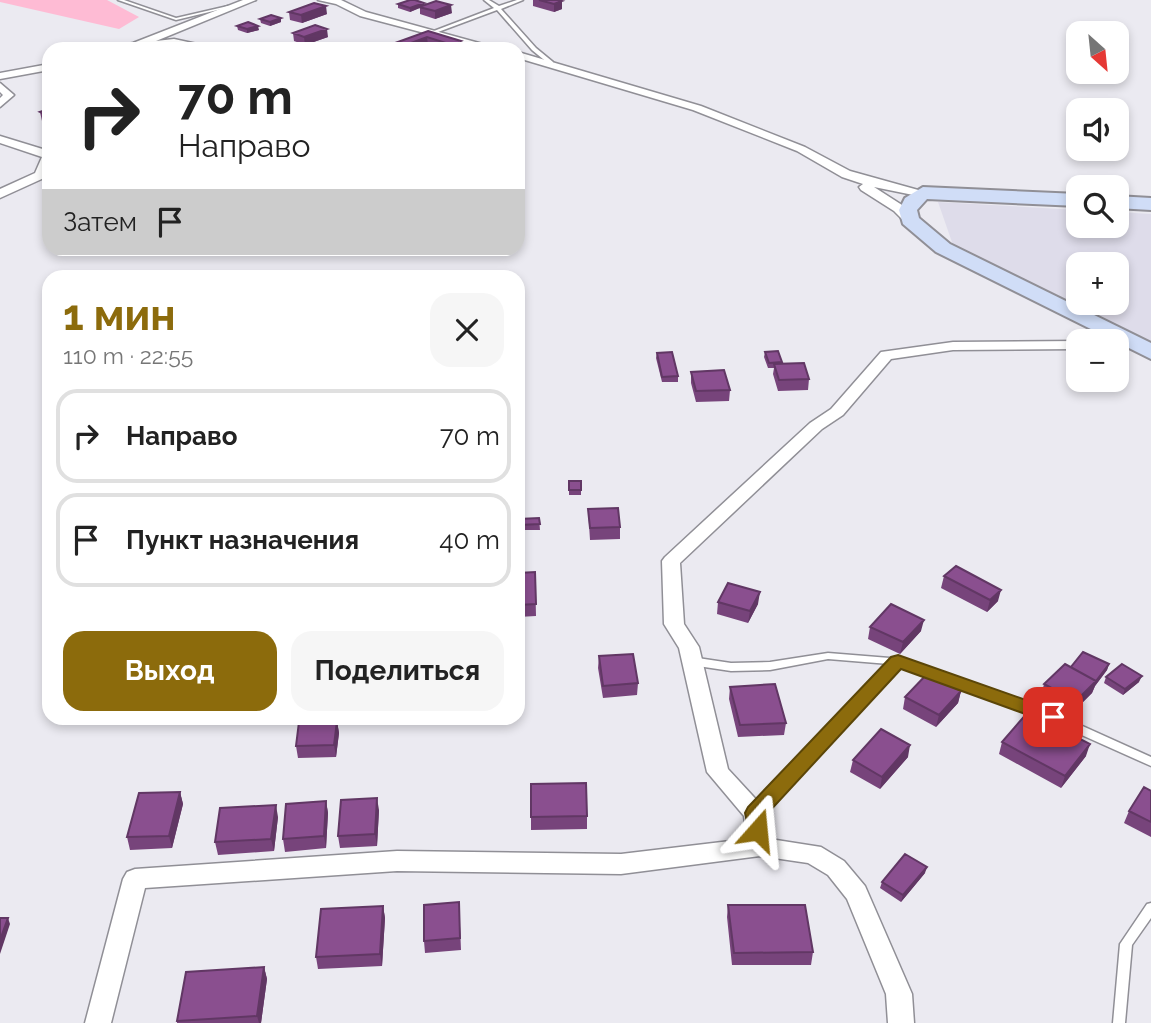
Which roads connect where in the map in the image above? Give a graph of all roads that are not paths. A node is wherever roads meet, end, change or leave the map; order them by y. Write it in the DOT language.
graph roads {
  1 [pos="120,0"];
  2 [pos="251,0"];
  3 [pos="323,0"];
  4 [pos="486,0"];
  5 [pos="521,0"];
  6 [pos="339,1"];
  7 [pos="228,7"];
  8 [pos="498,8"];
  9 [pos="433,33"];
  10 [pos="419,37"];
  11 [pos="145,42"];
  12 [pos="468,42"];
  13 [pos="525,57"];
  14 [pos="551,63"];
  15 [pos="525,65"];
  16 [pos="42,68"];
  17 [pos="0,76"];
  18 [pos="0,86"];
  19 [pos="0,104"];
  20 [pos="0,139"];
  21 [pos="42,153"];
  22 [pos="42,171"];
  23 [pos="846,174"];
  24 [pos="0,194"];
  25 [pos="923,194"];
  26 [pos="1066,200"];
  27 [pos="1129,203"];
  28 [pos="1151,204"];
  29 [pos="910,220"];
  30 [pos="1066,345"];
  31 [pos="1134,347"];
  32 [pos="690,660"];
  33 [pos="898,661"];
  34 [pos="1151,762"];
  35 [pos="755,813"];
  36 [pos="760,847"];
  37 [pos="1151,908"];
  38 [pos="98,1023"];
  39 [pos="901,1023"];
  40 [pos="1119,1023"];
  1 -- 7 [label="lane"];
  2 -- 7 [label="street"];
  3 -- 6 [label="street"];
  4 -- 8 [label="lane"];
  5 -- 8 [label="lane"];
  6 -- 9 [label="street"];
  7 -- 11 [label="street"];
  8 -- 9 [label="lane"];
  8 -- 14 [label="lane"];
  9 -- 10 [label="lane"];
  9 -- 12 [label="street"];
  13 -- 14 [label="street"];
  14 -- 15 [label="street"];
  14 -- 23 [label="street"];
  16 -- 17 [label="street"];
  18 -- 19 [label="street"];
  20 -- 21 [label="street"];
  22 -- 24 [label="street"];
  23 -- 25 [label="street"];
  23 -- 29 [label="street"];
  25 -- 26 [label="street"];
  25 -- 29 [label="street"];
  27 -- 28 [label="street"];
  29 -- 31 [label="street"];
  30 -- 32 [label="street"];
  32 -- 33 [label="lane"];
  32 -- 35 [label="street"];
  33 -- 34 [label="lane"];
  33 -- 35 [label="lane"];
  35 -- 36 [label="street"];
  36 -- 38 [label="street"];
  36 -- 39 [label="street"];
  37 -- 40 [label="lane"];
}
